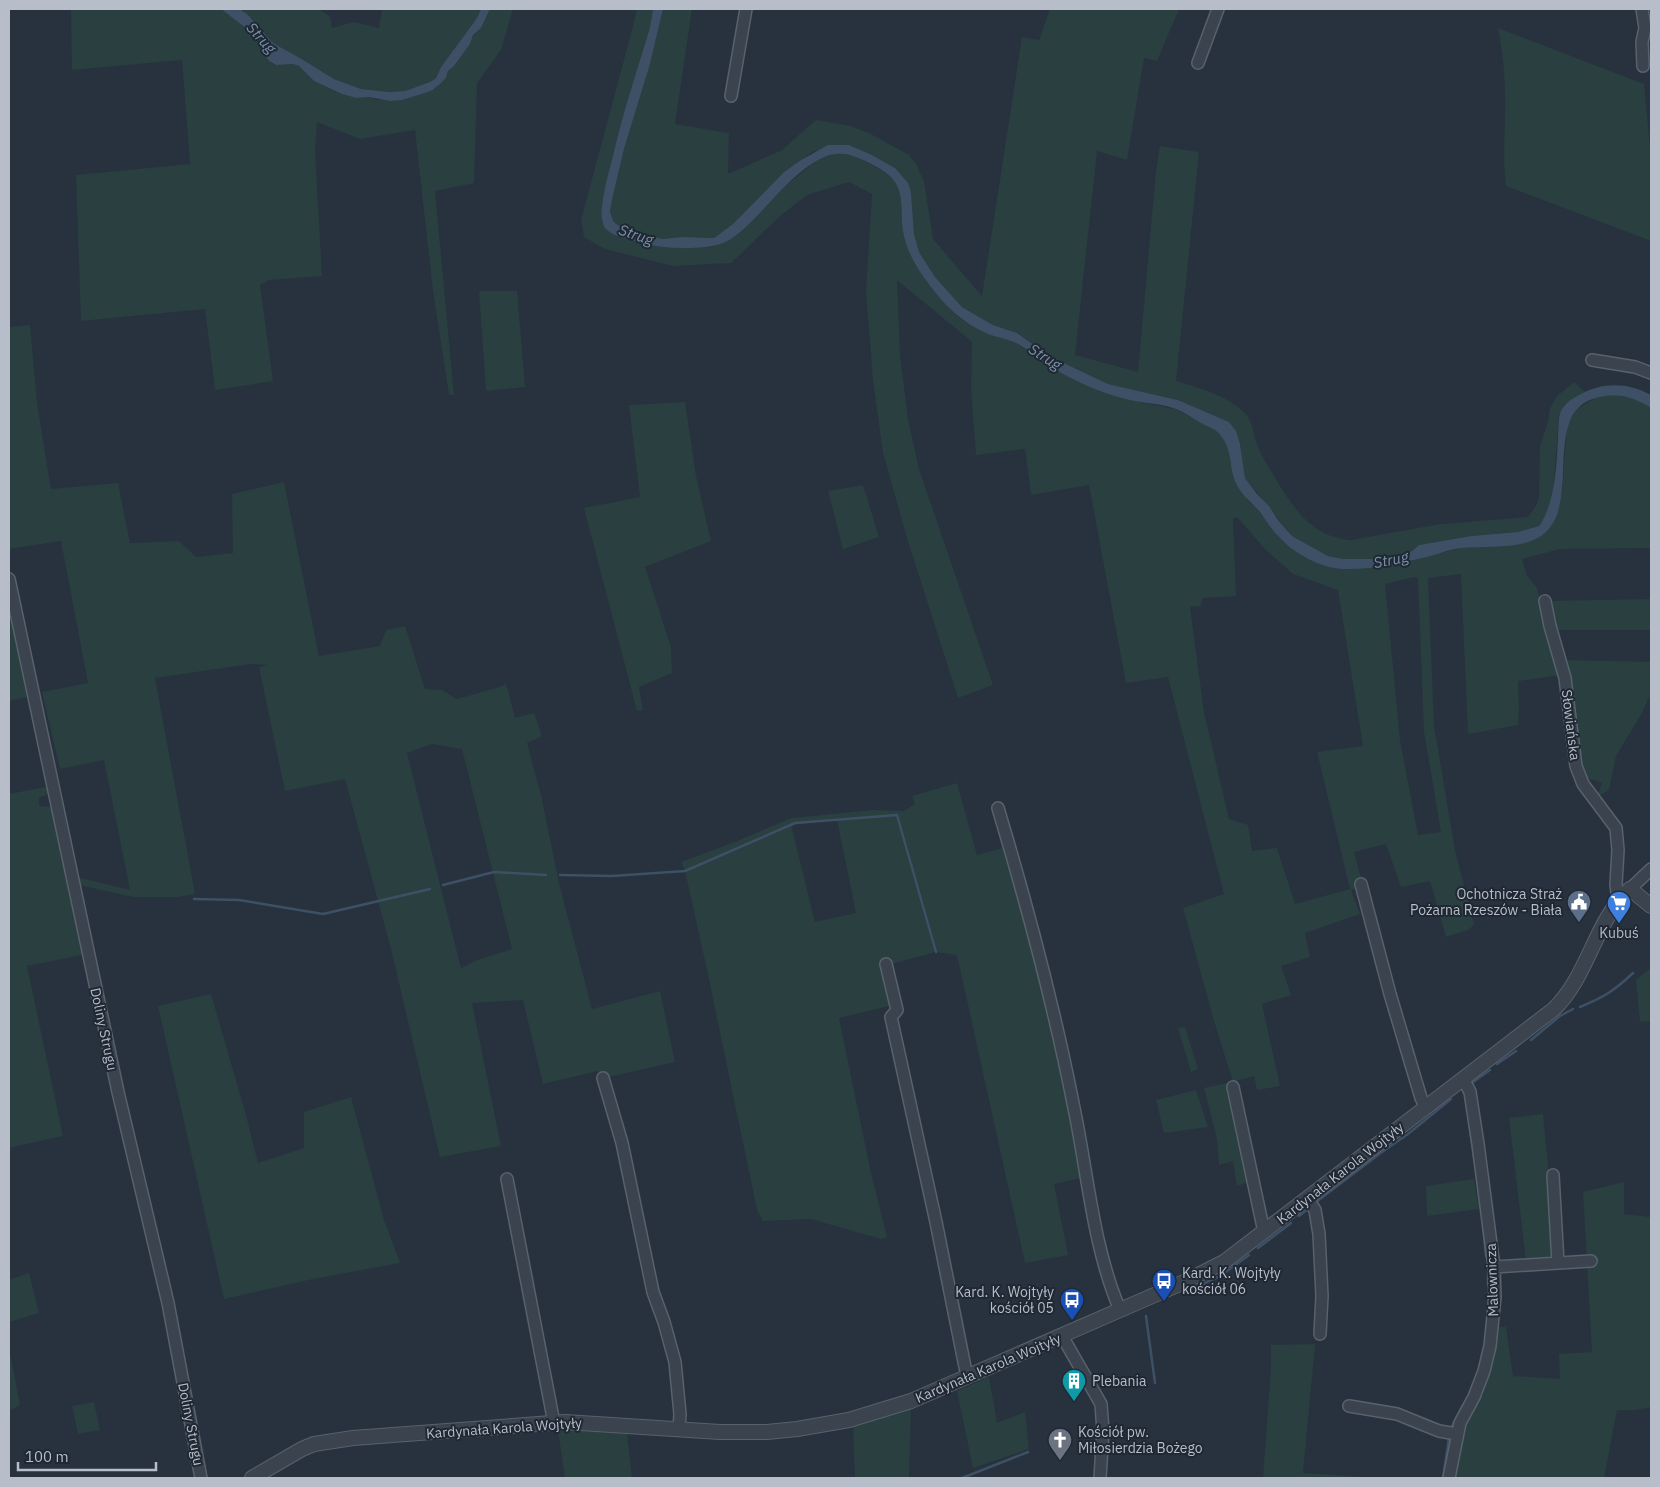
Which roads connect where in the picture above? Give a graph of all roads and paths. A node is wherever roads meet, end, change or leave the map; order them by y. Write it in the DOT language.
graph roads {
  1 [pos="746,9"];
  2 [pos="1218,9"];
  3 [pos="1642,9"];
  4 [pos="1198,63"];
  5 [pos="1643,66"];
  6 [pos="731,96"];
  7 [pos="1592,360"];
  8 [pos="1651,373"];
  9 [pos="9,579"];
  10 [pos="1545,601"];
  11 [pos="998,808"];
  12 [pos="1651,869"];
  13 [pos="1360,884"];
  14 [pos="1626,893"];
  15 [pos="1651,906"];
  16 [pos="886,964"];
  17 [pos="603,1078"];
  18 [pos="1463,1078"];
  19 [pos="1233,1087"];
  20 [pos="1426,1107"];
  21 [pos="1553,1175"];
  22 [pos="507,1179"];
  23 [pos="1307,1198"];
  24 [pos="1264,1232"];
  25 [pos="1591,1262"];
  26 [pos="1558,1264"];
  27 [pos="1494,1267"];
  28 [pos="1120,1310"];
  29 [pos="1320,1334"];
  30 [pos="1062,1336"];
  31 [pos="968,1377"];
  32 [pos="1349,1406"];
  33 [pos="554,1423"];
  34 [pos="678,1430"];
  35 [pos="1457,1434"];
  36 [pos="201,1478"];
  37 [pos="252,1478"];
  38 [pos="1100,1478"];
  39 [pos="1449,1478"];
  1 -- 6 [label="street"];
  2 -- 4 [label="street"];
  3 -- 5 [label="street"];
  7 -- 8 [label="street"];
  9 -- 36 [label="street, Doliny Strugu"];
  10 -- 14 [label="street, Słowiańska"];
  11 -- 28 [label="street"];
  12 -- 14 [label="street, Kardynała Karola Wojtyły"];
  13 -- 20 [label="street"];
  14 -- 15 [label="street"];
  14 -- 18 [label="street, Kardynała Karola Wojtyły"];
  16 -- 31 [label="street"];
  17 -- 34 [label="street"];
  18 -- 20 [label="street, Kardynała Karola Wojtyły"];
  18 -- 27 [label="street, Malownicza"];
  19 -- 24 [label="street"];
  20 -- 23 [label="street, Kardynała Karola Wojtyły"];
  21 -- 26 [label="street"];
  22 -- 33 [label="street"];
  23 -- 24 [label="street, Kardynała Karola Wojtyły"];
  23 -- 29 [label="street"];
  24 -- 28 [label="street, Kardynała Karola Wojtyły"];
  25 -- 26 [label="street"];
  26 -- 27 [label="street"];
  27 -- 35 [label="street, Malownicza"];
  28 -- 30 [label="street, Kardynała Karola Wojtyły"];
  30 -- 31 [label="street, Kardynała Karola Wojtyły"];
  30 -- 38 [label="street"];
  31 -- 34 [label="street, Kardynała Karola Wojtyły"];
  32 -- 35 [label="street"];
  33 -- 34 [label="street, Kardynała Karola Wojtyły"];
  33 -- 37 [label="street, Kardynała Karola Wojtyły"];
  35 -- 39 [label="street, Malownicza"];
}
